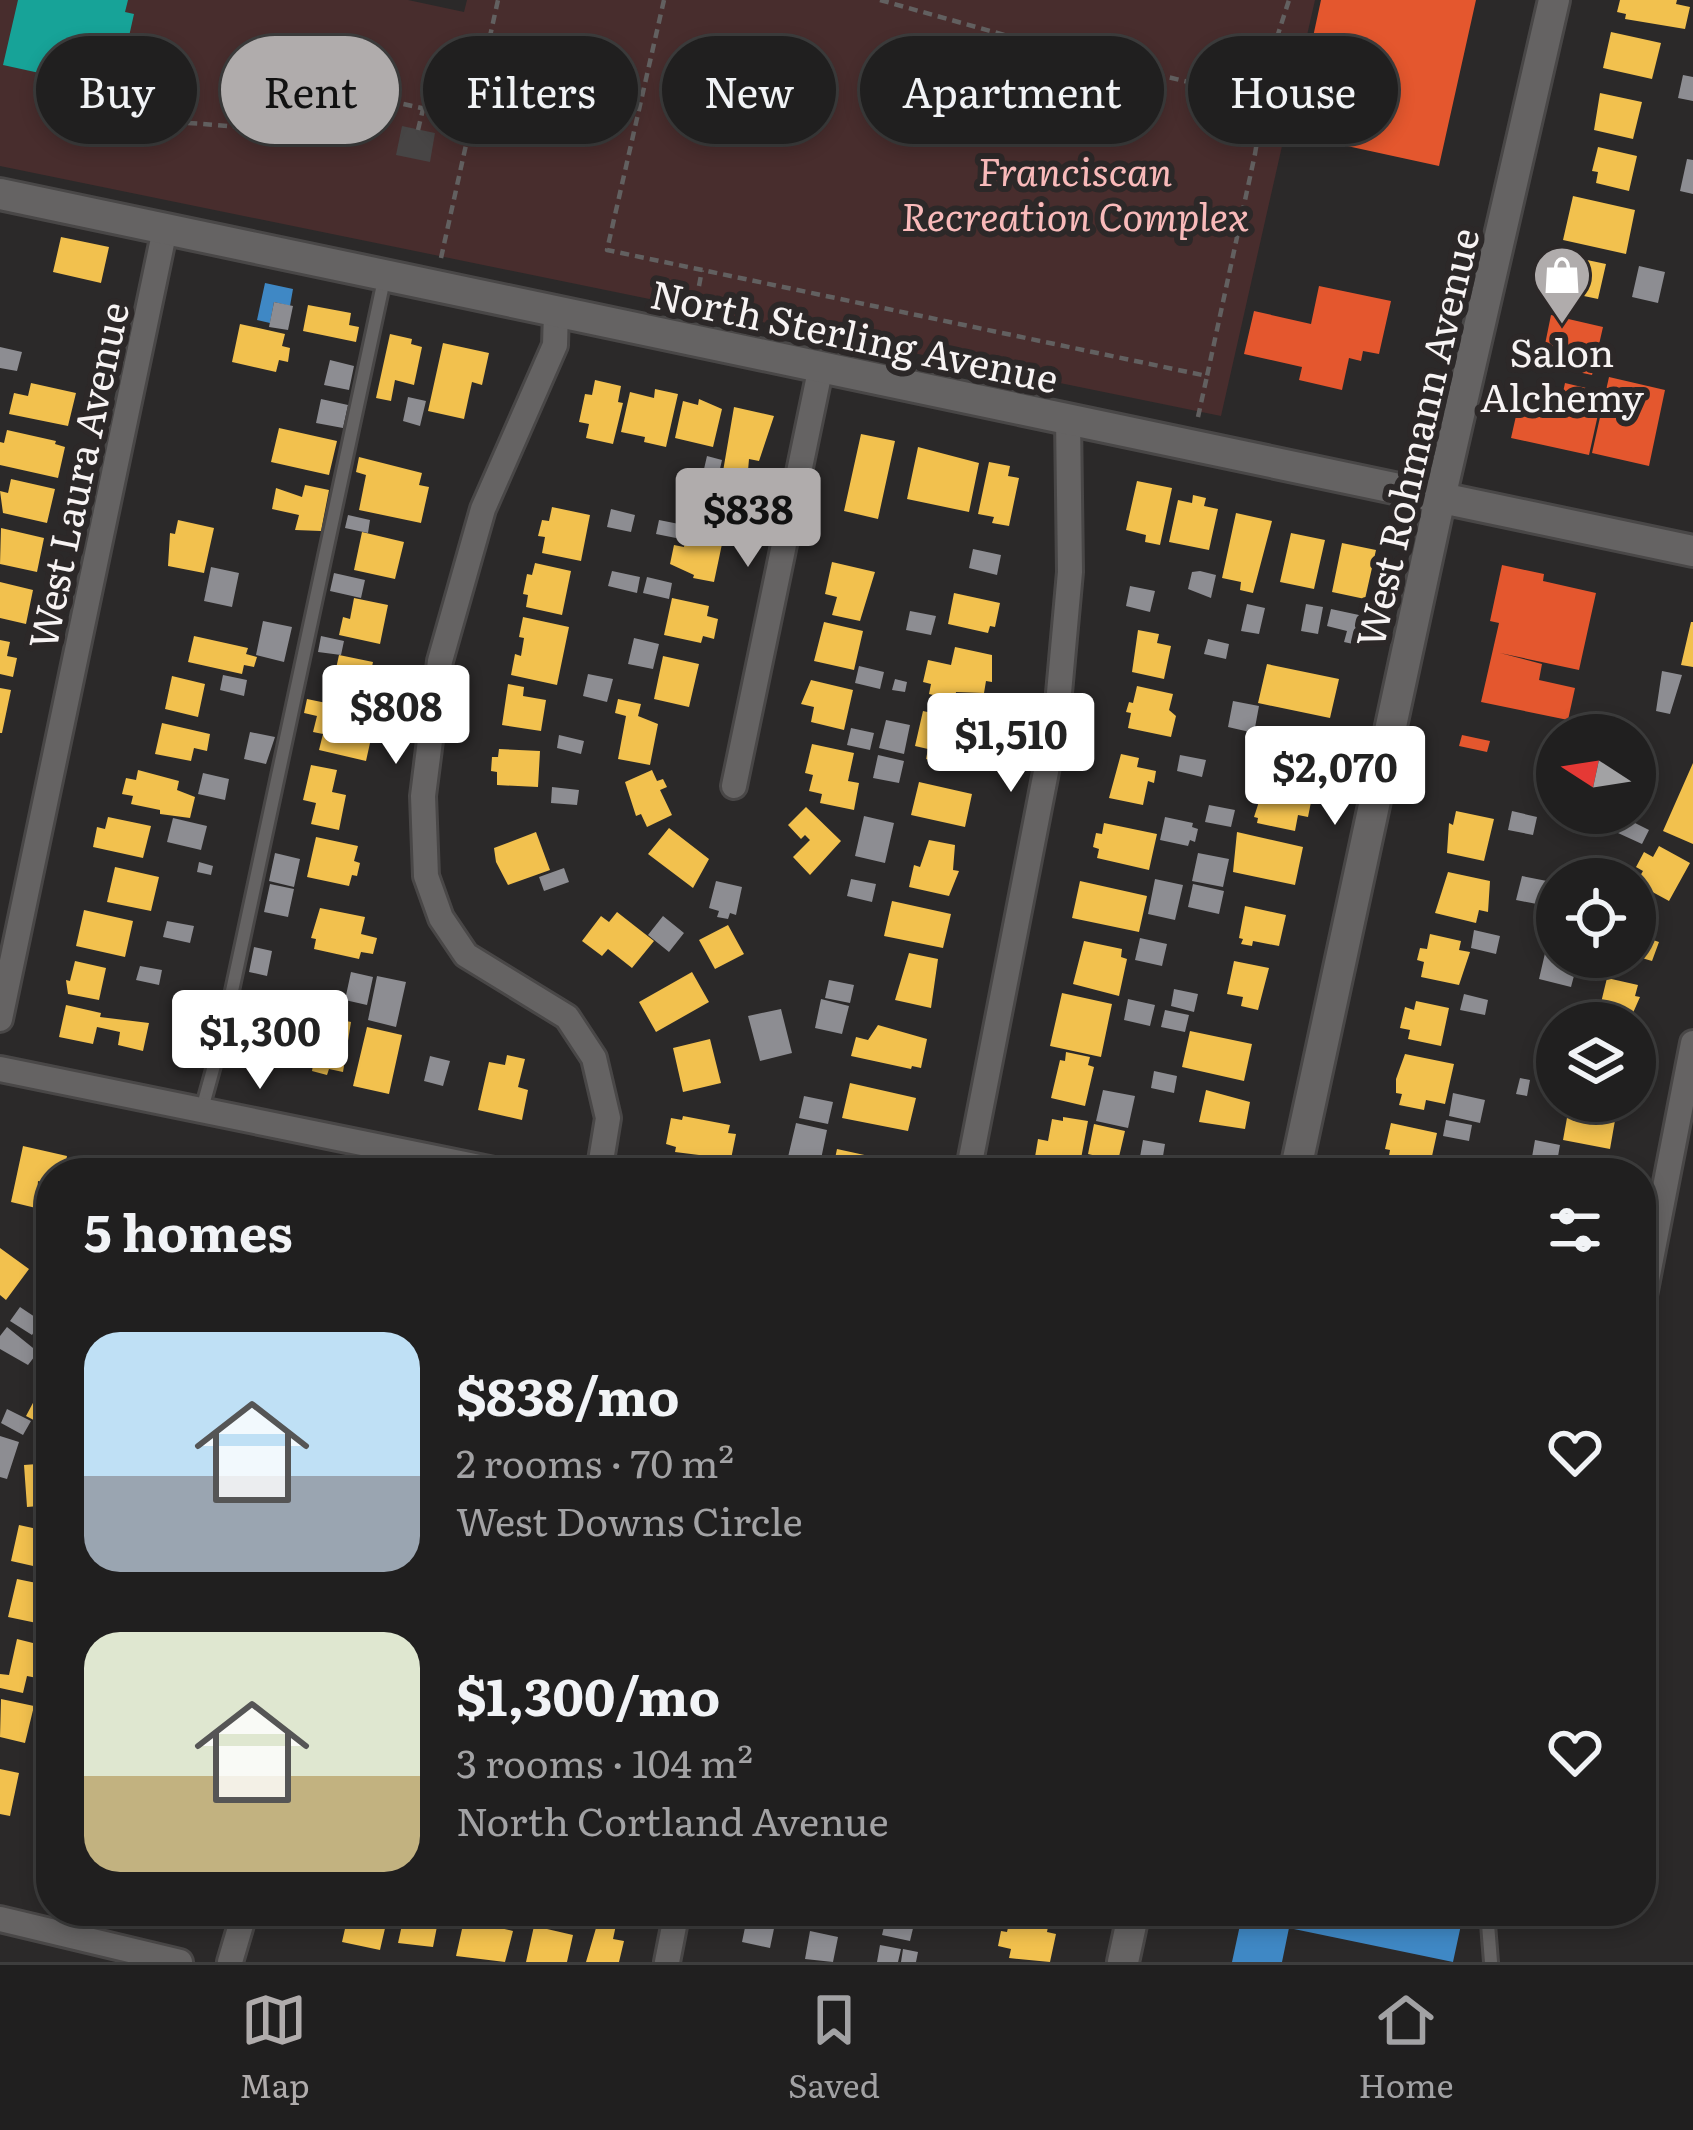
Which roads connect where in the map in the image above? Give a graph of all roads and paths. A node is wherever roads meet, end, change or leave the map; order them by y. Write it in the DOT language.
graph roads {
  1 [pos="498,0"];
  2 [pos="664,0"];
  3 [pos="880,0"];
  4 [pos="1289,0"];
  5 [pos="1553,0"];
  6 [pos="490,36"];
  7 [pos="1277,36"];
  8 [pos="1188,80"];
  9 [pos="420,97"];
  10 [pos="399,103"];
  11 [pos="420,108"];
  12 [pos="423,109"];
  13 [pos="418,130"];
  14 [pos="467,144"];
  15 [pos="1256,144"];
  16 [pos="0,194"];
  17 [pos="165,229"];
  18 [pos="440,266"];
  19 [pos="702,270"];
  20 [pos="385,275"];
  21 [pos="699,286"];
  22 [pos="556,311"];
  23 [pos="821,365"];
  24 [pos="1207,376"];
  25 [pos="1068,418"];
  26 [pos="1196,426"];
  27 [pos="1440,498"];
  28 [pos="1693,551"];
  29 [pos="734,786"];
  30 [pos="0,1018"];
  31 [pos="1693,1043"];
  32 [pos="0,1069"];
  33 [pos="202,1110"];
  34 [pos="436,1158"];
  35 [pos="601,1158"];
  36 [pos="971,1158"];
  37 [pos="1298,1158"];
  38 [pos="1656,1234"];
  39 [pos="0,1919"];
  40 [pos="36,1920"];
  41 [pos="70,1926"];
  42 [pos="241,1926"];
  43 [pos="673,1926"];
  44 [pos="1131,1926"];
  45 [pos="1488,1926"];
  46 [pos="180,1962"];
  47 [pos="230,1962"];
  48 [pos="667,1962"];
  49 [pos="1123,1962"];
  50 [pos="1491,1962"];
  1 -- 6 [label="path"];
  2 -- 19 [label="path"];
  3 -- 8 [label="path"];
  4 -- 7 [label="path"];
  5 -- 27 [label="street, West Rohmann Avenue"];
  9 -- 11 [label="path"];
  10 -- 11 [label="path"];
  11 -- 12 [label="path"];
  11 -- 13 [label="path"];
  14 -- 18 [label="path"];
  15 -- 24 [label="path"];
  16 -- 17 [label="street, North Sterling Avenue"];
  17 -- 20 [label="street, North Sterling Avenue"];
  17 -- 30 [label="street, West Laura Avenue"];
  19 -- 21 [label="path"];
  19 -- 24 [label="path"];
  20 -- 22 [label="street, North Sterling Avenue"];
  20 -- 33 [label="lane"];
  22 -- 23 [label="street, North Sterling Avenue"];
  22 -- 35 [label="street"];
  23 -- 25 [label="street, North Sterling Avenue"];
  23 -- 29 [label="street"];
  24 -- 26 [label="path"];
  25 -- 27 [label="street, North Sterling Avenue"];
  25 -- 36 [label="street"];
  27 -- 28 [label="street, North Sterling Avenue"];
  27 -- 37 [label="street, West Rohmann Avenue"];
  31 -- 38 [label="street"];
  32 -- 33 [label="street"];
  33 -- 34 [label="street"];
  39 -- 40 [label="street"];
  41 -- 46 [label="street"];
  42 -- 47 [label="street"];
  43 -- 48 [label="street"];
  44 -- 49 [label="street"];
  45 -- 50 [label="lane"];
}
